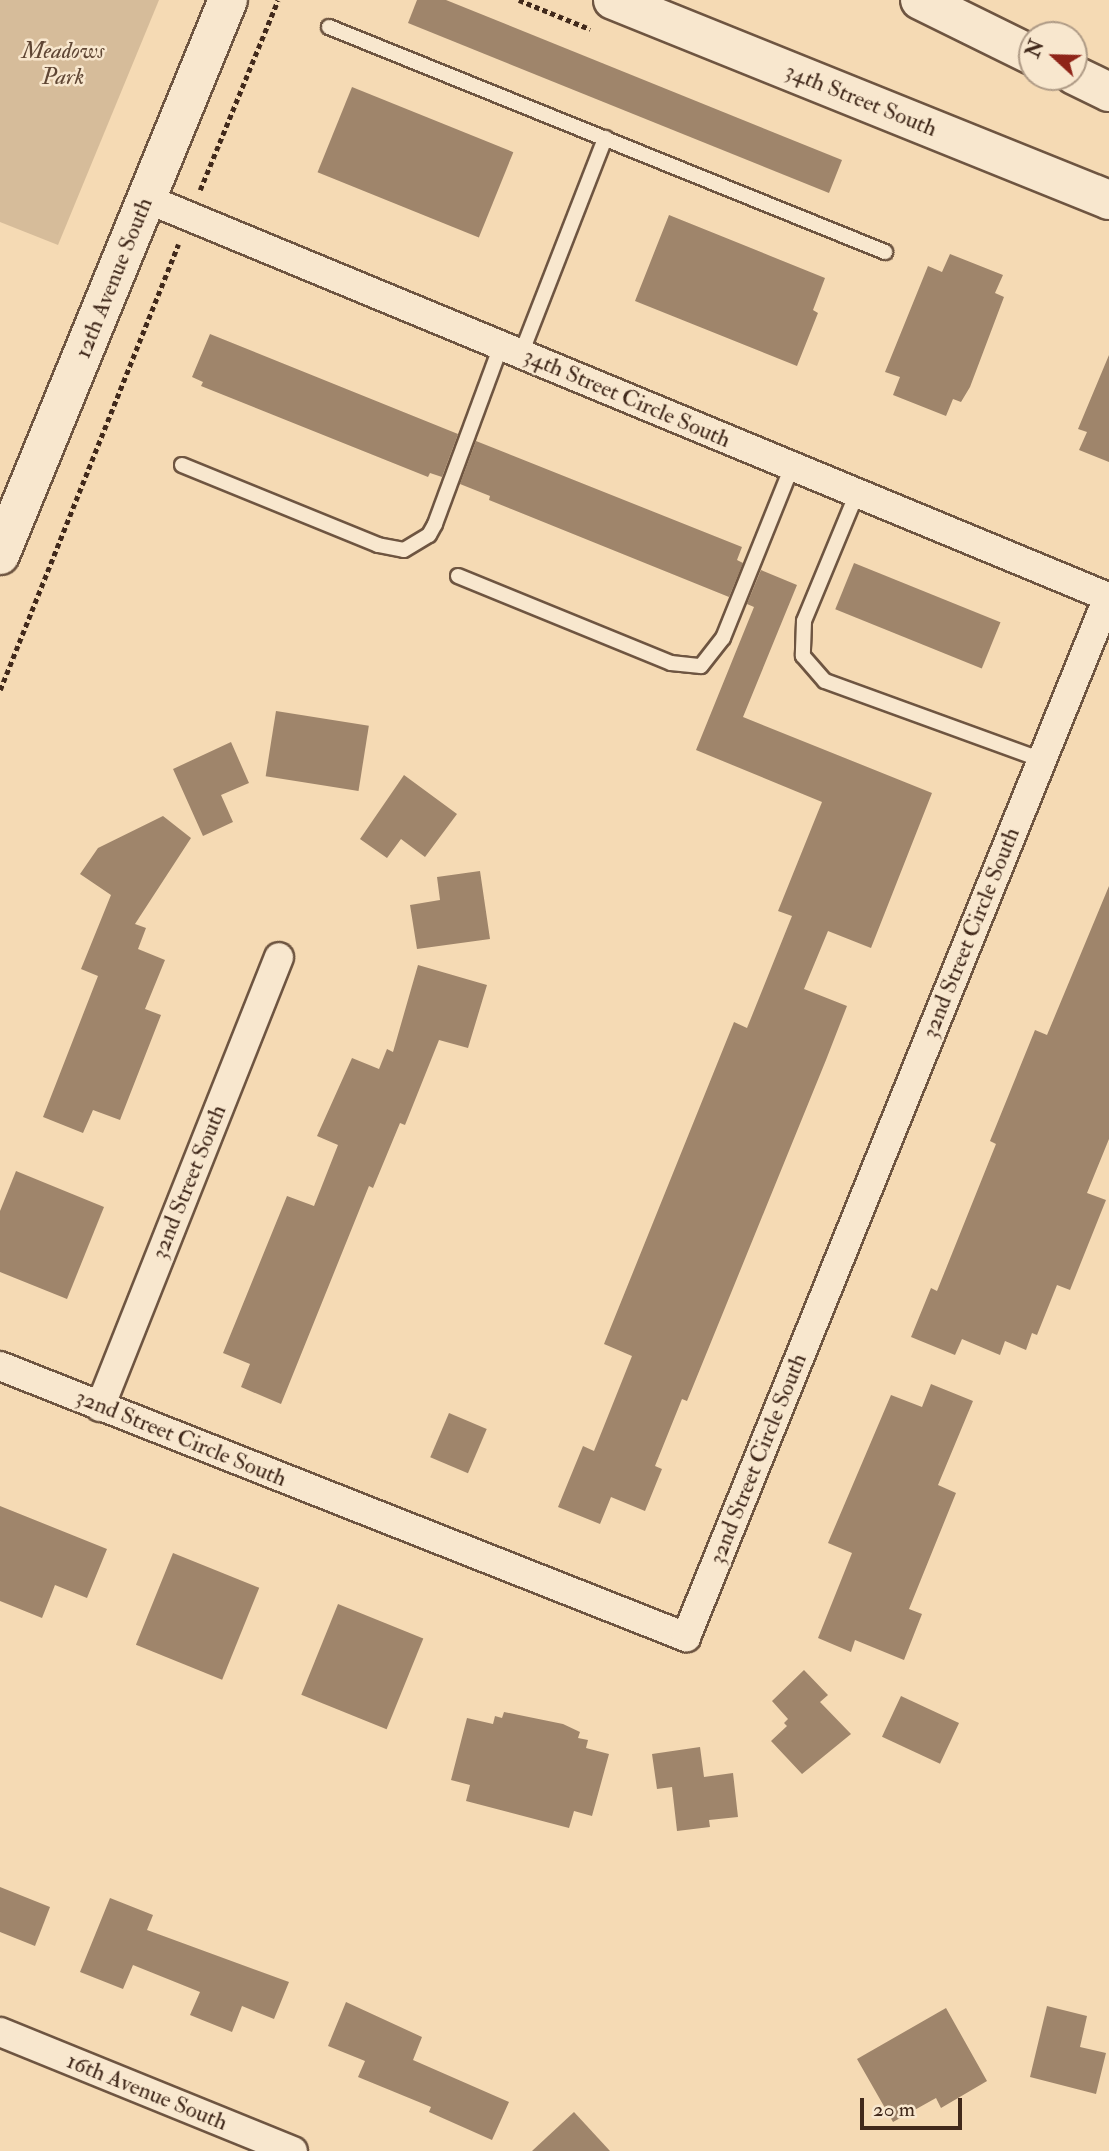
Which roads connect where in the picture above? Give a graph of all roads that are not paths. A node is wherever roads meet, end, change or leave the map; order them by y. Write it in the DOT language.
graph roads {
  1 [pos="228,0"];
  2 [pos="613,0"];
  3 [pos="919,0"];
  4 [pos="329,27"];
  5 [pos="1018,48"];
  6 [pos="1088,82"];
  7 [pos="1109,92"];
  8 [pos="604,138"];
  9 [pos="147,199"];
  10 [pos="1109,200"];
  11 [pos="885,252"];
  12 [pos="511,350"];
  13 [pos="182,465"];
  14 [pos="792,466"];
  15 [pos="857,493"];
  16 [pos="0,555"];
  17 [pos="458,576"];
  18 [pos="1108,597"];
  19 [pos="1042,760"];
  20 [pos="279,957"];
  21 [pos="0,1366"];
  22 [pos="100,1407"];
  23 [pos="0,2032"];
  24 [pos="293,2151"];
  1 -- 9 [label="main road, 12th Avenue South"];
  2 -- 10 [label="main road, 34th Street South"];
  3 -- 5 [label="main road"];
  4 -- 8 [label="lane"];
  6 -- 7 [label="main road"];
  8 -- 11 [label="lane"];
  8 -- 12 [label="lane"];
  9 -- 12 [label="street, 34th Street Circle South"];
  9 -- 16 [label="main road, 12th Avenue South"];
  12 -- 13 [label="lane"];
  12 -- 14 [label="street, 34th Street Circle South"];
  14 -- 15 [label="street, 34th Street Circle South"];
  14 -- 17 [label="lane"];
  15 -- 18 [label="street, 34th Street Circle South"];
  15 -- 19 [label="lane"];
  18 -- 19 [label="street, 32nd Street Circle South"];
  19 -- 22 [label="street, 32nd Street Circle South"];
  20 -- 22 [label="street, 32nd Street South"];
  21 -- 22 [label="street, 32nd Street Circle South"];
  23 -- 24 [label="street, 16th Avenue South"];
}
